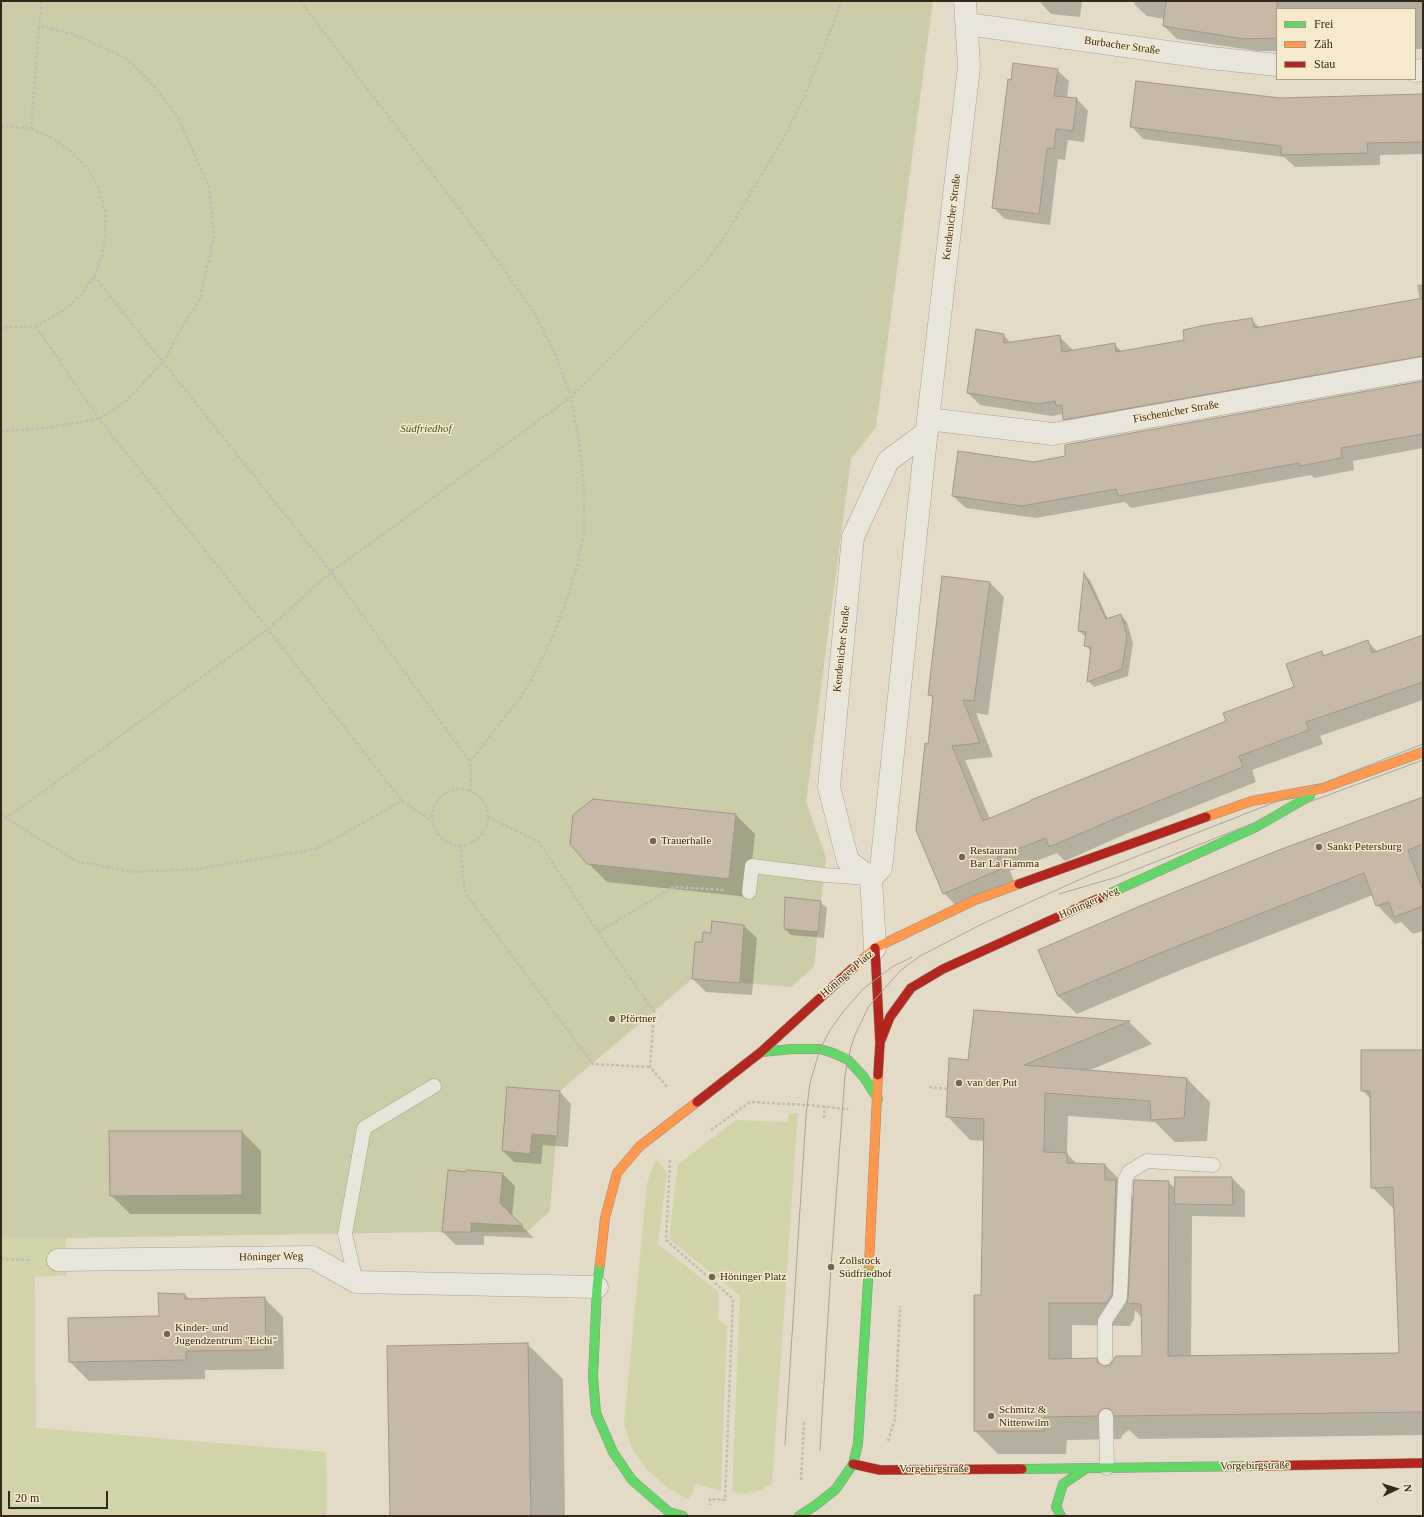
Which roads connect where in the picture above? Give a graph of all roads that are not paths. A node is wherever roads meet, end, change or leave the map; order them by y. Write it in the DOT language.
graph roads {
  1 [pos="965,1"];
  2 [pos="967,24"];
  3 [pos="1276,65"];
  4 [pos="1423,368"];
  5 [pos="928,426"];
  6 [pos="1423,752"];
  7 [pos="1323,788"];
  8 [pos="871,878"];
  9 [pos="749,892"];
  10 [pos="875,948"];
  11 [pos="880,1043"];
  12 [pos="761,1052"];
  13 [pos="434,1086"];
  14 [pos="878,1099"];
  15 [pos="1213,1165"];
  16 [pos="58,1260"];
  17 [pos="356,1282"];
  18 [pos="597,1287"];
  19 [pos="1105,1358"];
  20 [pos="1106,1416"];
  21 [pos="1423,1463"];
  22 [pos="852,1464"];
  23 [pos="1087,1468"];
  24 [pos="1107,1468"];
  25 [pos="683,1516"];
  26 [pos="799,1516"];
  27 [pos="1061,1516"];
  1 -- 2 [label="street, Kendenicher Straße"];
  2 -- 3 [label="street, Burbacher Straße"];
  2 -- 5 [label="street, Kendenicher Straße"];
  4 -- 5 [label="street, Fischenicher Straße"];
  5 -- 8 [label="street, Kendenicher Straße"];
  5 -- 8 [label="street, Kendenicher Straße"];
  6 -- 7 [label="street, Höninger Weg"];
  7 -- 10 [label="street, Höninger Weg"];
  7 -- 11 [label="street, Höninger Weg"];
  8 -- 9 [label="lane"];
  8 -- 10 [label="street"];
  10 -- 11 [label="street, Höninger Platz"];
  10 -- 12 [label="street, Höninger Platz"];
  11 -- 14 [label="street, Höninger Platz"];
  12 -- 14 [label="street"];
  12 -- 18 [label="street, Höninger Platz"];
  13 -- 17 [label="lane"];
  14 -- 22 [label="street, Höninger Platz"];
  15 -- 19 [label="lane"];
  16 -- 17 [label="street, Höninger Weg"];
  17 -- 18 [label="street, Höninger Weg"];
  18 -- 25 [label="street, Höninger Platz"];
  20 -- 24 [label="lane"];
  21 -- 24 [label="street, Vorgebirgstraße"];
  22 -- 23 [label="street, Vorgebirgstraße"];
  22 -- 26 [label="street, Höninger Platz"];
  23 -- 24 [label="street, Vorgebirgstraße"];
  23 -- 27 [label="street"];
}
